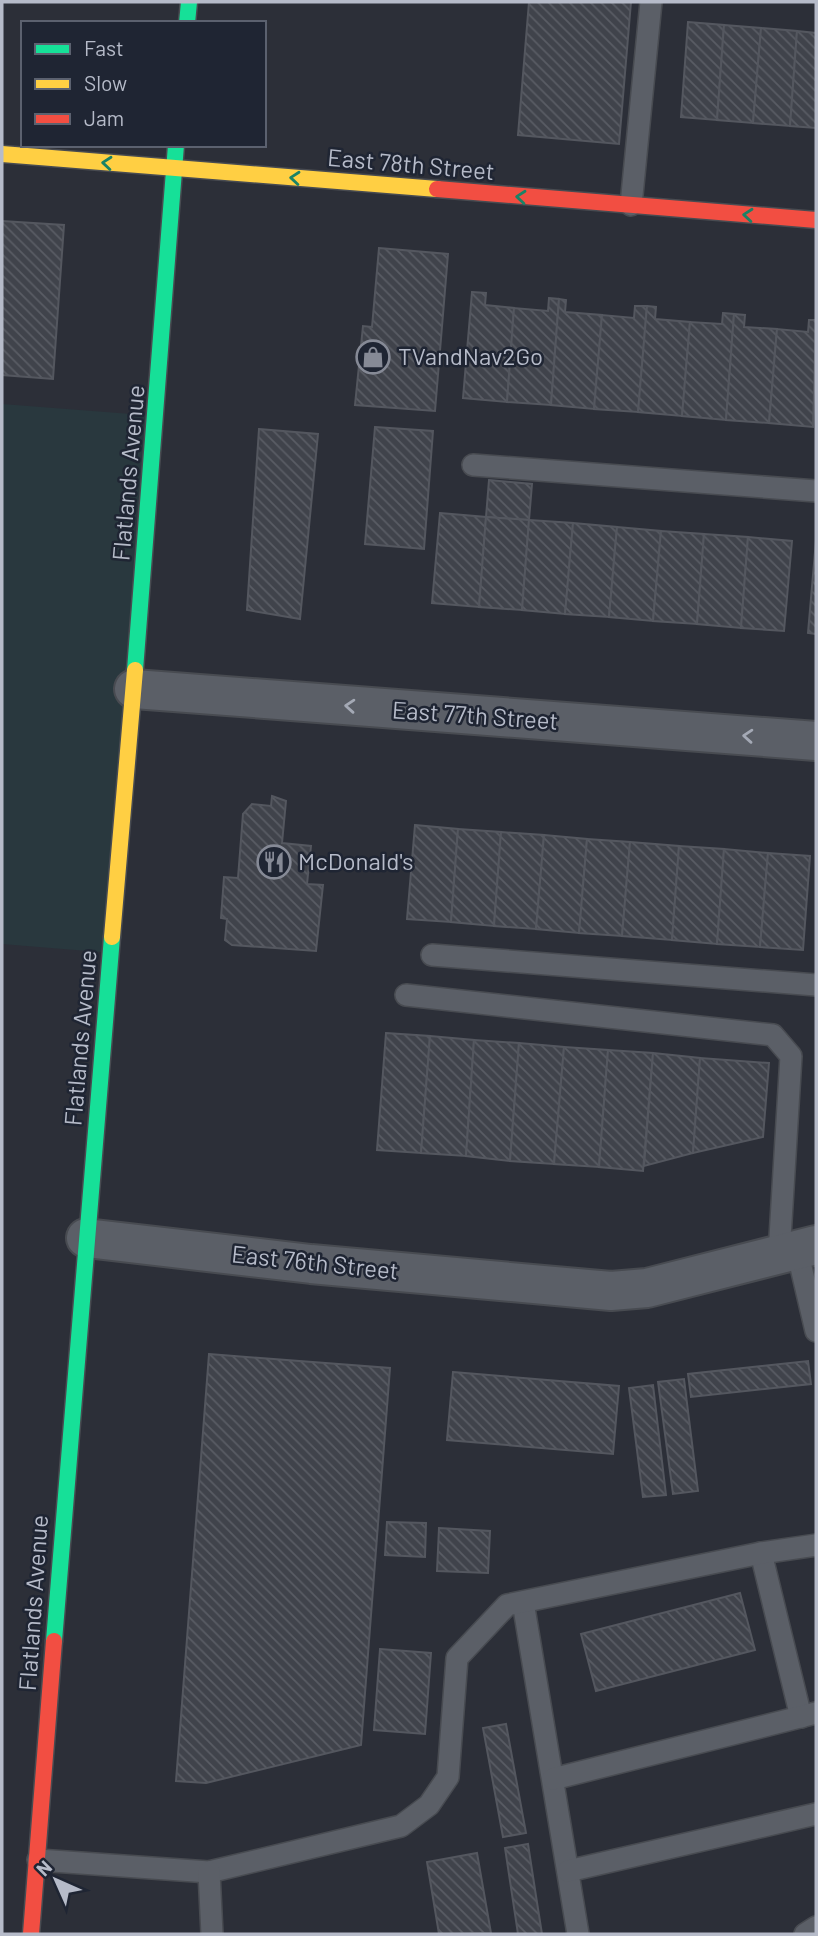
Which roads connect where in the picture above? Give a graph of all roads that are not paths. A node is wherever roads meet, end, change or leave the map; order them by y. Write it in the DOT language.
graph roads {
  1 [pos="189,2"];
  2 [pos="651,2"];
  3 [pos="187,21"];
  4 [pos="176,147"];
  5 [pos="2,154"];
  6 [pos="174,168"];
  7 [pos="631,205"];
  8 [pos="816,220"];
  9 [pos="473,465"];
  10 [pos="816,491"];
  11 [pos="134,689"];
  12 [pos="816,741"];
  13 [pos="432,955"];
  14 [pos="816,985"];
  15 [pos="406,995"];
  16 [pos="86,1238"];
  17 [pos="798,1250"];
  18 [pos="816,1331"];
  19 [pos="816,1545"];
  20 [pos="761,1553"];
  21 [pos="523,1602"];
  22 [pos="809,1715"];
  23 [pos="553,1779"];
  24 [pos="816,1814"];
  25 [pos="38,1860"];
  26 [pos="568,1871"];
  27 [pos="209,1872"];
  28 [pos="816,1927"];
  29 [pos="31,1934"];
  30 [pos="212,1934"];
  31 [pos="579,1934"];
  32 [pos="805,1934"];
  1 -- 3 [label="main road"];
  2 -- 7 [label="lane"];
  4 -- 6 [label="main road, Flatlands Avenue"];
  6 -- 5 [label="main road, East 78th Street, one-way"];
  7 -- 6 [label="main road, East 78th Street, one-way"];
  6 -- 11 [label="main road, Flatlands Avenue"];
  8 -- 7 [label="main road, East 78th Street, one-way"];
  9 -- 10 [label="lane"];
  12 -- 11 [label="street, East 77th Street, one-way"];
  11 -- 16 [label="main road, Flatlands Avenue"];
  13 -- 14 [label="lane"];
  15 -- 17 [label="lane"];
  16 -- 17 [label="street, East 76th Street"];
  16 -- 25 [label="main road, Flatlands Avenue"];
  17 -- 18 [label="lane"];
  19 -- 20 [label="lane"];
  20 -- 21 [label="lane"];
  20 -- 22 [label="lane"];
  21 -- 23 [label="lane"];
  21 -- 27 [label="lane"];
  22 -- 23 [label="lane"];
  23 -- 26 [label="lane"];
  24 -- 26 [label="lane"];
  25 -- 27 [label="lane"];
  25 -- 29 [label="main road, Flatlands Avenue"];
  26 -- 31 [label="lane"];
  27 -- 30 [label="lane"];
  28 -- 32 [label="lane"];
}
